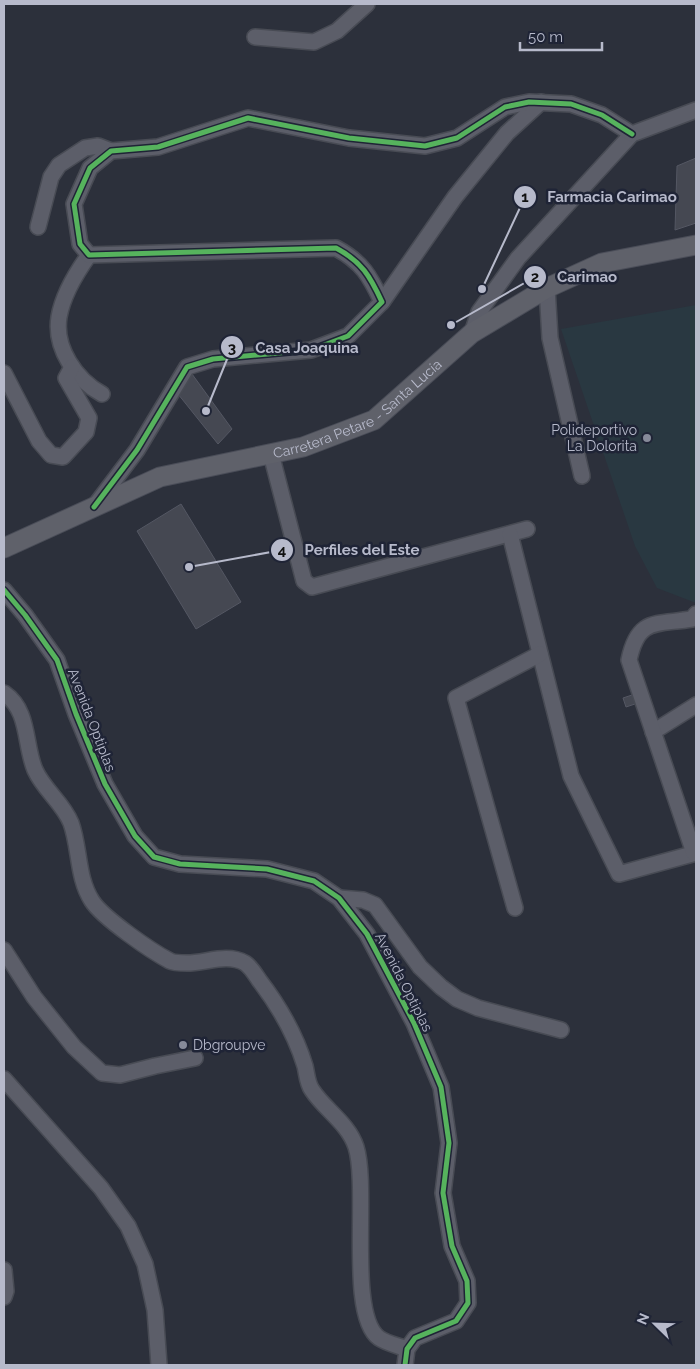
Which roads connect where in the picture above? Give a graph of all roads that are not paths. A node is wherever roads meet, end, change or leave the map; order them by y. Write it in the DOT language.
graph roads {
  1 [pos="367,4"];
  2 [pos="255,38"];
  3 [pos="541,102"];
  4 [pos="696,110"];
  5 [pos="632,134"];
  6 [pos="111,150"];
  7 [pos="38,227"];
  8 [pos="696,245"];
  9 [pos="89,255"];
  10 [pos="547,288"];
  11 [pos="382,302"];
  12 [pos="472,333"];
  13 [pos="72,366"];
  14 [pos="4,373"];
  15 [pos="102,394"];
  16 [pos="271,454"];
  17 [pos="582,476"];
  18 [pos="94,507"];
  19 [pos="527,529"];
  20 [pos="510,534"];
  21 [pos="4,548"];
  22 [pos="4,590"];
  23 [pos="696,614"];
  24 [pos="540,654"];
  25 [pos="4,693"];
  26 [pos="696,706"];
  27 [pos="653,732"];
  28 [pos="695,853"];
  29 [pos="340,898"];
  30 [pos="515,908"];
  31 [pos="4,950"];
  32 [pos="560,1030"];
  33 [pos="195,1058"];
  34 [pos="4,1079"];
  35 [pos="4,1270"];
  36 [pos="4,1297"];
  37 [pos="407,1349"];
  38 [pos="159,1365"];
  39 [pos="405,1365"];
  1 -- 2 [label="street"];
  3 -- 5 [label="street"];
  3 -- 6 [label="street"];
  3 -- 11 [label="street"];
  4 -- 5 [label="street"];
  5 -- 12 [label="street"];
  6 -- 7 [label="street"];
  6 -- 9 [label="street"];
  8 -- 10 [label="main road, Carretera Petare - Santa Lucía"];
  9 -- 11 [label="street"];
  9 -- 13 [label="street"];
  10 -- 12 [label="main road, Carretera Petare - Santa Lucía"];
  10 -- 17 [label="street"];
  11 -- 18 [label="street"];
  12 -- 16 [label="main road, Carretera Petare - Santa Lucía"];
  13 -- 14 [label="street"];
  13 -- 15 [label="street"];
  16 -- 18 [label="main road, Carretera Petare - Santa Lucía"];
  16 -- 20 [label="street"];
  18 -- 21 [label="main road, Carretera Petare - Santa Lucía"];
  19 -- 20 [label="street"];
  20 -- 24 [label="street"];
  22 -- 29 [label="street, Avenida Optiplas"];
  23 -- 27 [label="street"];
  24 -- 28 [label="street"];
  24 -- 30 [label="street"];
  25 -- 37 [label="street"];
  26 -- 27 [label="street"];
  27 -- 28 [label="street"];
  29 -- 32 [label="street"];
  29 -- 37 [label="street, Avenida Optiplas"];
  31 -- 33 [label="street"];
  34 -- 38 [label="street"];
  35 -- 36 [label="street"];
  37 -- 39 [label="street"];
}
